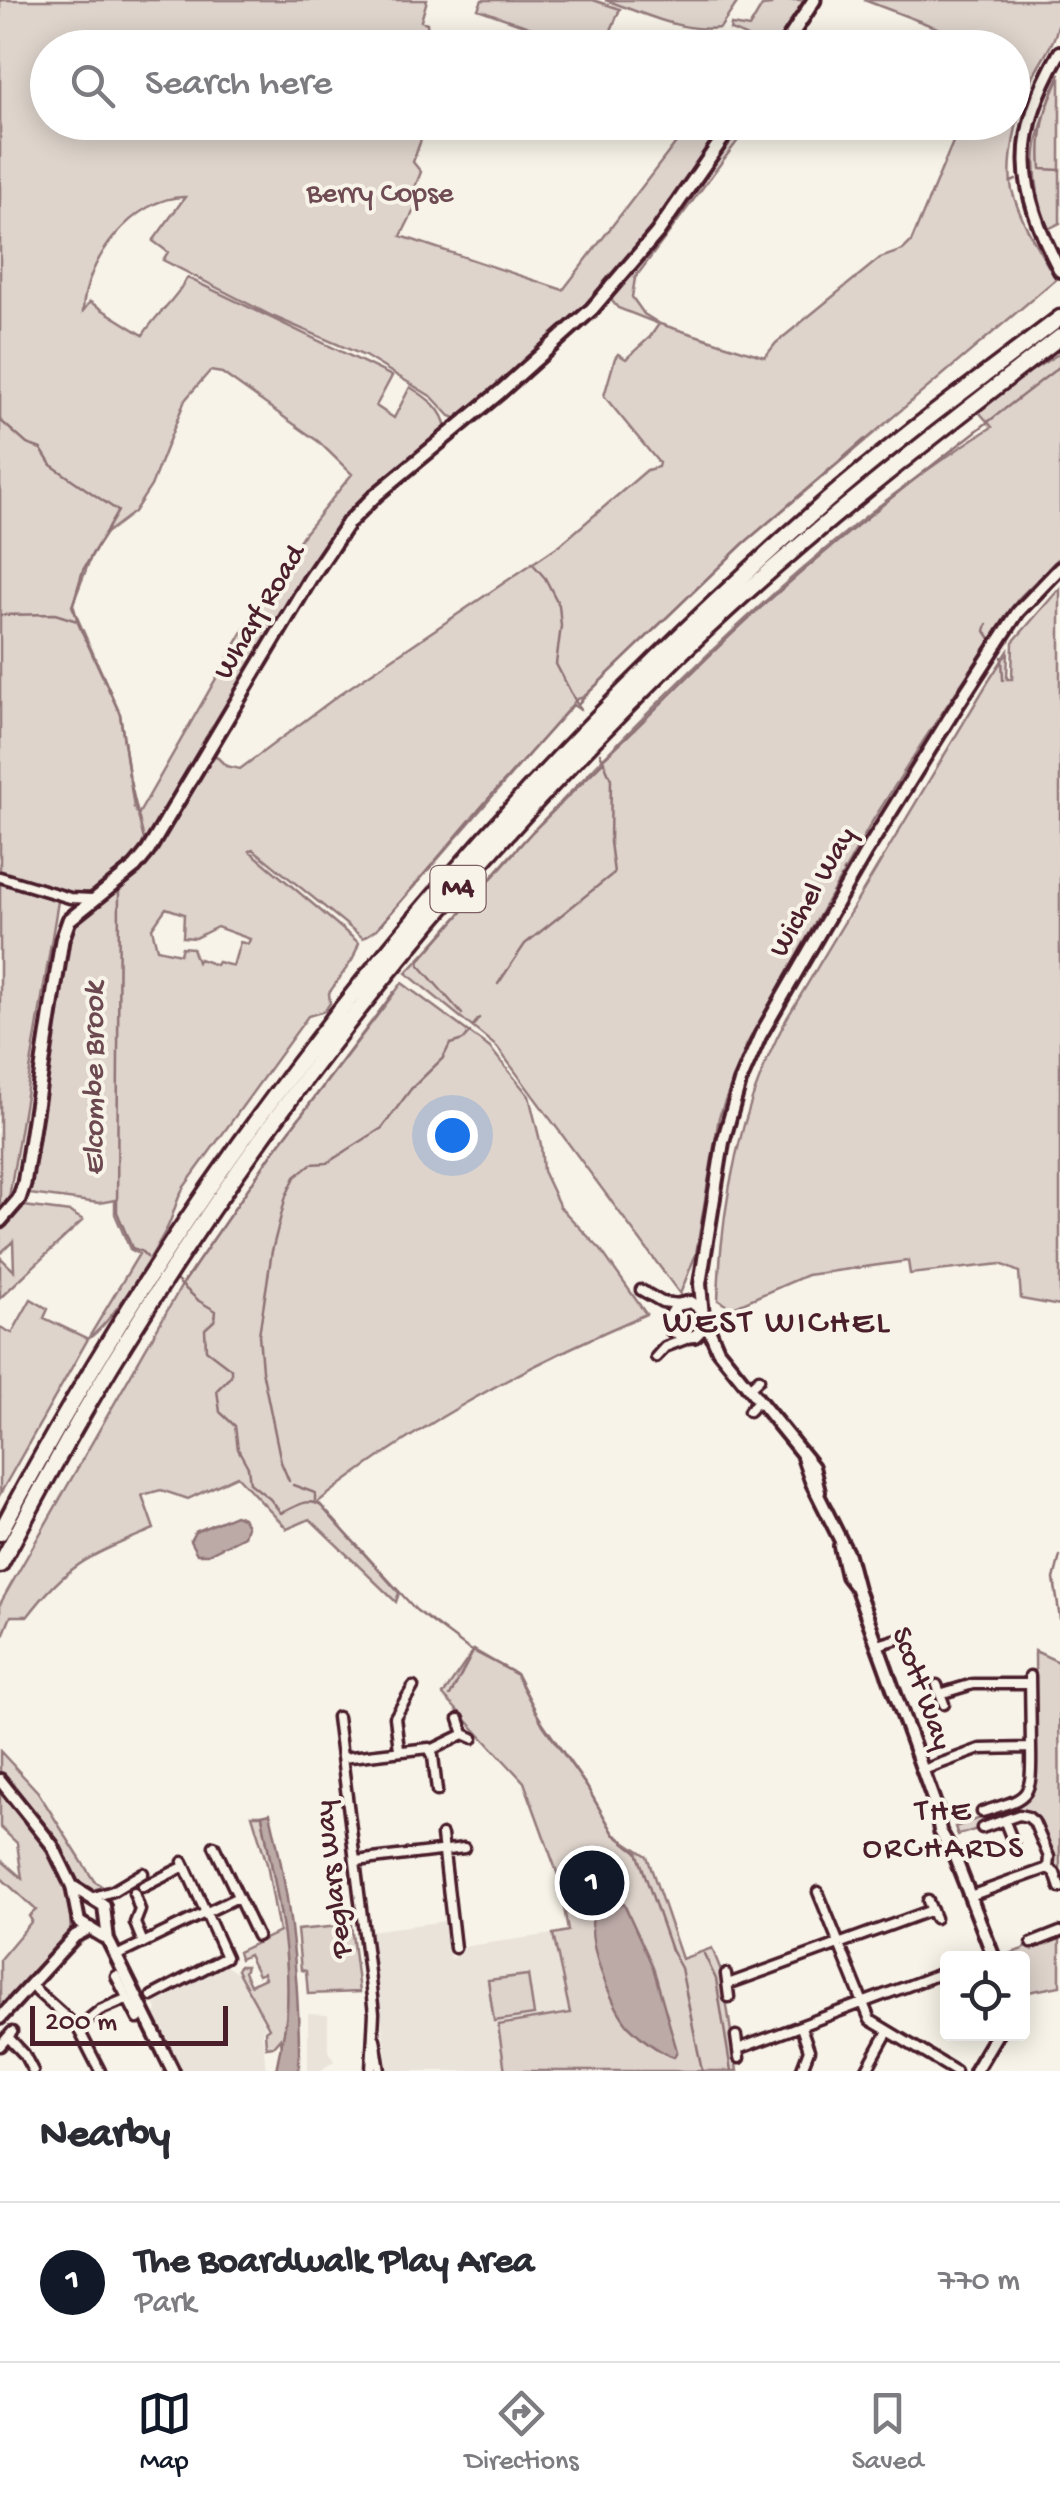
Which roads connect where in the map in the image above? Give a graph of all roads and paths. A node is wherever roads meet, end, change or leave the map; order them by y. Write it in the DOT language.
graph roads {
  1 [pos="814,0"];
  2 [pos="795,30"];
  3 [pos="1060,52"];
  4 [pos="1030,122"];
  5 [pos="722,140"];
  6 [pos="1028,140"];
  7 [pos="1060,271"];
  8 [pos="1060,318"];
  9 [pos="1060,337"];
  10 [pos="1060,568"];
  11 [pos="0,877"];
  12 [pos="67,897"];
  13 [pos="97,898"];
  14 [pos="69,920"];
  15 [pos="0,1221"];
  16 [pos="700,1284"];
  17 [pos="641,1290"];
  18 [pos="662,1302"];
  19 [pos="683,1303"];
  20 [pos="704,1315"];
  21 [pos="670,1323"];
  22 [pos="689,1338"];
  23 [pos="666,1347"];
  24 [pos="718,1350"];
  25 [pos="656,1357"];
  26 [pos="759,1380"];
  27 [pos="749,1388"];
  28 [pos="759,1400"];
  29 [pos="749,1411"];
  30 [pos="0,1533"];
  31 [pos="0,1566"];
  32 [pos="898,1638"];
  33 [pos="878,1645"];
  34 [pos="413,1688"];
  35 [pos="944,1704"];
  36 [pos="337,1717"];
  37 [pos="459,1719"];
  38 [pos="464,1734"];
  39 [pos="474,1738"];
  40 [pos="1030,1748"];
  41 [pos="398,1749"];
  42 [pos="431,1750"];
  43 [pos="342,1758"];
  44 [pos="923,1770"];
  45 [pos="0,1780"];
  46 [pos="437,1791"];
  47 [pos="998,1794"];
  48 [pos="1000,1806"];
  49 [pos="982,1812"];
  50 [pos="1006,1822"];
  51 [pos="982,1828"];
  52 [pos="442,1835"];
  53 [pos="1013,1842"];
  54 [pos="214,1846"];
  55 [pos="464,1848"];
  56 [pos="444,1850"];
  57 [pos="356,1861"];
  58 [pos="1048,1868"];
  59 [pos="202,1870"];
  60 [pos="143,1873"];
  61 [pos="190,1877"];
  62 [pos="72,1886"];
  63 [pos="143,1887"];
  64 [pos="1060,1888"];
  65 [pos="113,1892"];
  66 [pos="818,1892"];
  67 [pos="134,1893"];
  68 [pos="970,1896"];
  69 [pos="238,1897"];
  70 [pos="90,1898"];
  71 [pos="932,1910"];
  72 [pos="206,1912"];
  73 [pos="77,1913"];
  74 [pos="104,1914"];
  75 [pos="92,1927"];
  76 [pos="1060,1932"];
  77 [pos="75,1936"];
  78 [pos="257,1936"];
  79 [pos="466,1937"];
  80 [pos="108,1940"];
  81 [pos="1032,1942"];
  82 [pos="143,1943"];
  83 [pos="838,1945"];
  84 [pos="987,1951"];
  85 [pos="116,1956"];
  86 [pos="940,1975"];
  87 [pos="116,1976"];
  88 [pos="30,1985"];
  89 [pos="152,1996"];
  90 [pos="729,1996"];
  91 [pos="126,1999"];
  92 [pos="862,2004"];
  93 [pos="0,2018"];
  94 [pos="138,2019"];
  95 [pos="801,2027"];
  96 [pos="78,2028"];
  97 [pos="888,2033"];
  98 [pos="374,2035"];
  99 [pos="736,2036"];
  100 [pos="992,2041"];
  101 [pos="0,2046"];
  102 [pos="370,2056"];
  103 [pos="938,2060"];
  104 [pos="33,2071"];
  105 [pos="100,2071"];
  106 [pos="173,2071"];
  107 [pos="362,2071"];
  108 [pos="371,2071"];
  109 [pos="380,2071"];
  110 [pos="801,2071"];
  111 [pos="866,2071"];
  112 [pos="932,2071"];
  113 [pos="956,2071"];
  114 [pos="975,2071"];
  1 -- 2 [label="main road"];
  3 -- 4 [label="street"];
  5 -- 13 [label="main road, Wharf Road"];
  6 -- 7 [label="street"];
  8 -- 30 [label="highway, M4"];
  9 -- 31 [label="highway, M4"];
  10 -- 16 [label="street, Wichel Way"];
  11 -- 12 [label="street"];
  12 -- 13 [label="street"];
  12 -- 14 [label="street"];
  13 -- 14 [label="main road, Wharf Road"];
  14 -- 15 [label="main road"];
  16 -- 19 [label="street, Wichel Way"];
  16 -- 20 [label="street, Wichel Way"];
  17 -- 18 [label="street"];
  18 -- 19 [label="street"];
  18 -- 21 [label="street"];
  19 -- 20 [label="street"];
  19 -- 21 [label="street"];
  20 -- 22 [label="street"];
  20 -- 24 [label="street, Scott Way"];
  21 -- 22 [label="street"];
  21 -- 23 [label="street"];
  22 -- 23 [label="street"];
  22 -- 24 [label="street, Scott Way"];
  23 -- 25 [label="street"];
  24 -- 27 [label="street, Scott Way"];
  26 -- 27 [label="street"];
  27 -- 28 [label="street, Scott Way"];
  28 -- 29 [label="street"];
  28 -- 33 [label="street, Scott Way"];
  32 -- 33 [label="street"];
  33 -- 44 [label="street, Scott Way"];
  34 -- 41 [label="street"];
  35 -- 40 [label="street"];
  36 -- 43 [label="street, Peglars Way"];
  37 -- 38 [label="street"];
  38 -- 39 [label="street"];
  38 -- 42 [label="street"];
  40 -- 44 [label="street"];
  40 -- 48 [label="street"];
  41 -- 42 [label="street"];
  41 -- 43 [label="street"];
  42 -- 46 [label="street"];
  43 -- 57 [label="street, Peglars Way"];
  44 -- 68 [label="street, Scott Way"];
  45 -- 62 [label="street"];
  47 -- 48 [label="street"];
  48 -- 49 [label="street"];
  50 -- 51 [label="street"];
  50 -- 53 [label="street"];
  50 -- 58 [label="street"];
  52 -- 56 [label="street"];
  54 -- 69 [label="street"];
  55 -- 56 [label="street"];
  56 -- 57 [label="street"];
  56 -- 79 [label="street"];
  57 -- 98 [label="street, Peglars Way"];
  58 -- 64 [label="street"];
  58 -- 68 [label="street"];
  59 -- 61 [label="street"];
  60 -- 65 [label="street"];
  61 -- 63 [label="street"];
  61 -- 72 [label="street"];
  62 -- 70 [label="street"];
  62 -- 73 [label="street"];
  65 -- 70 [label="street"];
  65 -- 74 [label="street"];
  66 -- 83 [label="street"];
  67 -- 82 [label="street"];
  68 -- 84 [label="street, Scott Way"];
  69 -- 72 [label="street"];
  69 -- 78 [label="street"];
  70 -- 73 [label="street"];
  70 -- 74 [label="street"];
  71 -- 83 [label="street"];
  72 -- 82 [label="street"];
  72 -- 89 [label="street"];
  73 -- 75 [label="street"];
  73 -- 77 [label="street"];
  74 -- 75 [label="street"];
  74 -- 80 [label="street"];
  75 -- 77 [label="street"];
  75 -- 80 [label="street"];
  76 -- 81 [label="street"];
  77 -- 88 [label="street"];
  80 -- 85 [label="street"];
  82 -- 85 [label="street"];
  83 -- 90 [label="street"];
  83 -- 92 [label="street"];
  85 -- 106 [label="street"];
  86 -- 92 [label="street"];
  87 -- 91 [label="street"];
  88 -- 93 [label="street"];
  88 -- 96 [label="street"];
  91 -- 94 [label="street"];
  91 -- 96 [label="street"];
  92 -- 95 [label="street"];
  92 -- 97 [label="street"];
  95 -- 99 [label="street"];
  95 -- 110 [label="street"];
  96 -- 105 [label="street"];
  97 -- 103 [label="street"];
  97 -- 111 [label="street"];
  98 -- 102 [label="street, Peglars Way"];
  98 -- 109 [label="street, Peglars Way"];
  100 -- 114 [label="street"];
  101 -- 104 [label="street"];
  102 -- 107 [label="street"];
  102 -- 108 [label="street, Peglars Way"];
  103 -- 112 [label="street"];
  103 -- 113 [label="street"];
}
